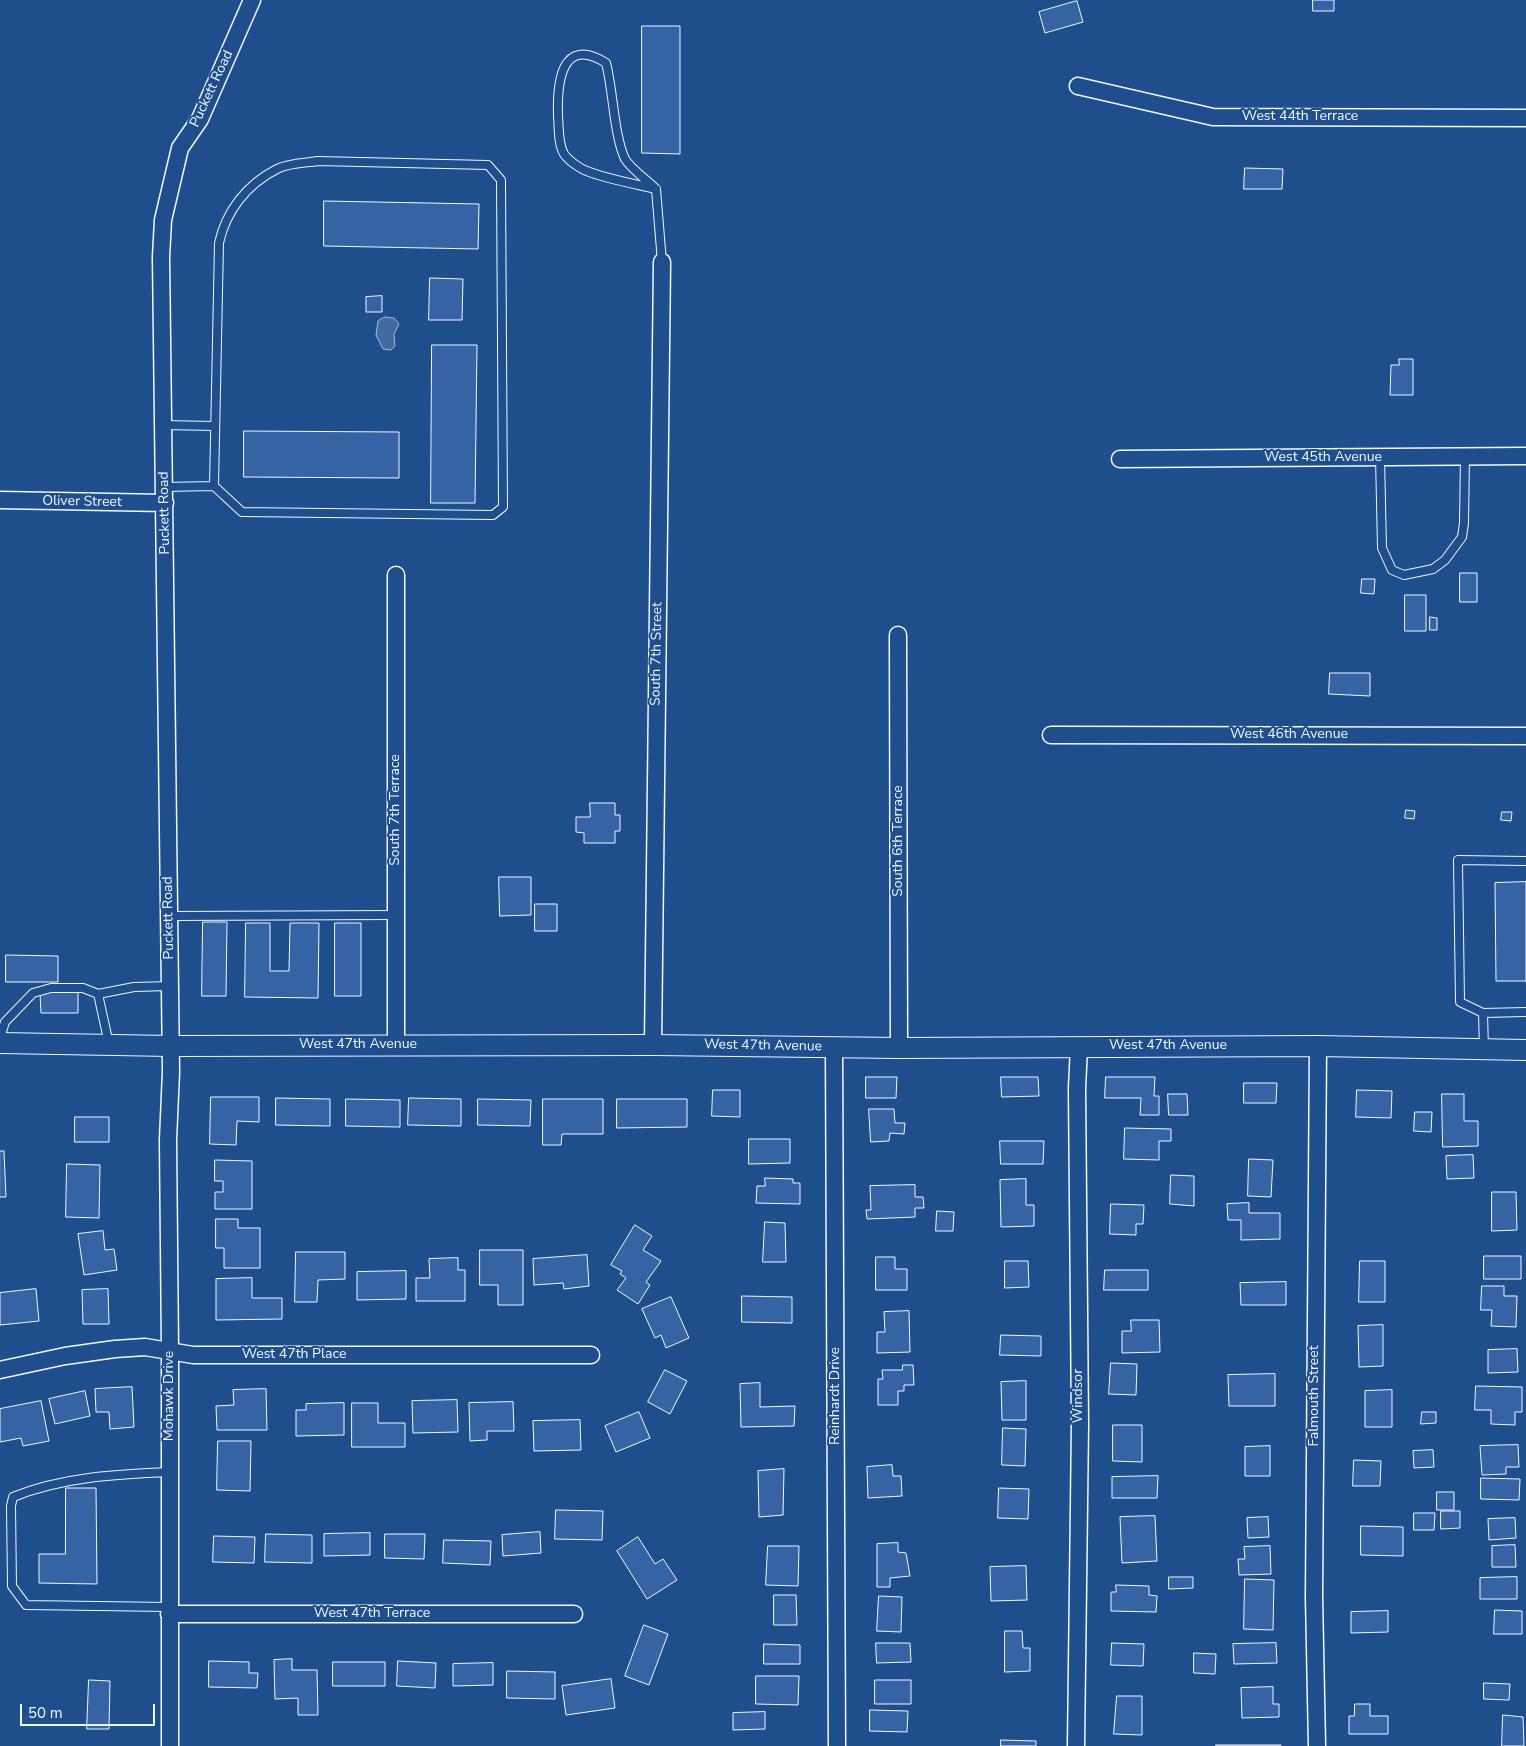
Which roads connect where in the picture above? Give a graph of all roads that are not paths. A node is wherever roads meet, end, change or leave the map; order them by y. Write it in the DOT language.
graph roads {
  1 [pos="252,0"];
  2 [pos="1078,86"];
  3 [pos="1526,118"];
  4 [pos="656,188"];
  5 [pos="662,262"];
  6 [pos="163,425"];
  7 [pos="215,426"];
  8 [pos="1465,456"];
  9 [pos="1526,456"];
  10 [pos="1380,457"];
  11 [pos="1120,459"];
  12 [pos="214,486"];
  13 [pos="164,487"];
  14 [pos="0,500"];
  15 [pos="165,503"];
  16 [pos="396,575"];
  17 [pos="898,635"];
  18 [pos="1051,735"];
  19 [pos="1526,736"];
  20 [pos="1526,861"];
  21 [pos="396,915"];
  22 [pos="169,916"];
  23 [pos="170,986"];
  24 [pos="98,994"];
  25 [pos="1526,1012"];
  26 [pos="1483,1013"];
  27 [pos="0,1038"];
  28 [pos="0,1043"];
  29 [pos="109,1044"];
  30 [pos="396,1045"];
  31 [pos="653,1045"];
  32 [pos="171,1046"];
  33 [pos="1318,1046"];
  34 [pos="834,1047"];
  35 [pos="1079,1047"];
  36 [pos="899,1048"];
  37 [pos="1484,1049"];
  38 [pos="1526,1050"];
  39 [pos="170,1351"];
  40 [pos="591,1355"];
  41 [pos="0,1370"];
  42 [pos="171,1472"];
  43 [pos="169,1610"];
  44 [pos="574,1614"];
  45 [pos="170,1746"];
  46 [pos="837,1746"];
  47 [pos="1076,1746"];
  48 [pos="1317,1746"];
  1 -- 6 [label="street, Puckett Road"];
  2 -- 3 [label="street, West 44th Terrace"];
  4 -- 4 [label="lane"];
  4 -- 5 [label="lane"];
  5 -- 31 [label="street, South 7th Street"];
  6 -- 7 [label="lane"];
  6 -- 13 [label="street, Puckett Road"];
  7 -- 12 [label="lane"];
  7 -- 12 [label="lane"];
  8 -- 9 [label="street, West 45th Avenue"];
  8 -- 10 [label="street, West 45th Avenue"];
  8 -- 10 [label="lane"];
  10 -- 11 [label="street, West 45th Avenue"];
  12 -- 13 [label="lane"];
  13 -- 15 [label="street, Puckett Road"];
  14 -- 15 [label="street, Oliver Street"];
  15 -- 22 [label="street, Puckett Road"];
  16 -- 21 [label="street, South 7th Terrace"];
  17 -- 36 [label="street, South 6th Terrace"];
  18 -- 19 [label="street, West 46th Avenue"];
  20 -- 26 [label="lane"];
  21 -- 22 [label="lane"];
  21 -- 30 [label="street, South 7th Terrace"];
  22 -- 23 [label="street, Puckett Road"];
  23 -- 24 [label="lane"];
  23 -- 32 [label="street, Puckett Road"];
  24 -- 27 [label="lane"];
  24 -- 29 [label="lane"];
  25 -- 26 [label="lane"];
  26 -- 37 [label="lane"];
  28 -- 29 [label="street, West 47th Avenue"];
  29 -- 32 [label="street, West 47th Avenue"];
  30 -- 31 [label="street, West 47th Avenue"];
  30 -- 32 [label="street, West 47th Avenue"];
  31 -- 34 [label="street, West 47th Avenue"];
  32 -- 39 [label="street, Mohawk Drive"];
  33 -- 35 [label="street, West 47th Avenue"];
  33 -- 37 [label="street, West 47th Avenue"];
  33 -- 48 [label="street, Falmouth Street"];
  34 -- 36 [label="street, West 47th Avenue"];
  34 -- 46 [label="street, Reinhardt Drive"];
  35 -- 36 [label="street, West 47th Avenue"];
  35 -- 47 [label="street, Windsor"];
  37 -- 38 [label="street, West 47th Avenue"];
  39 -- 40 [label="street, West 47th Place"];
  39 -- 41 [label="street, West 47th Place"];
  39 -- 42 [label="street, Mohawk Drive"];
  42 -- 43 [label="street, Mohawk Drive"];
  42 -- 43 [label="lane"];
  43 -- 44 [label="street, West 47th Terrace"];
  43 -- 45 [label="street, Mohawk Drive"];
}
